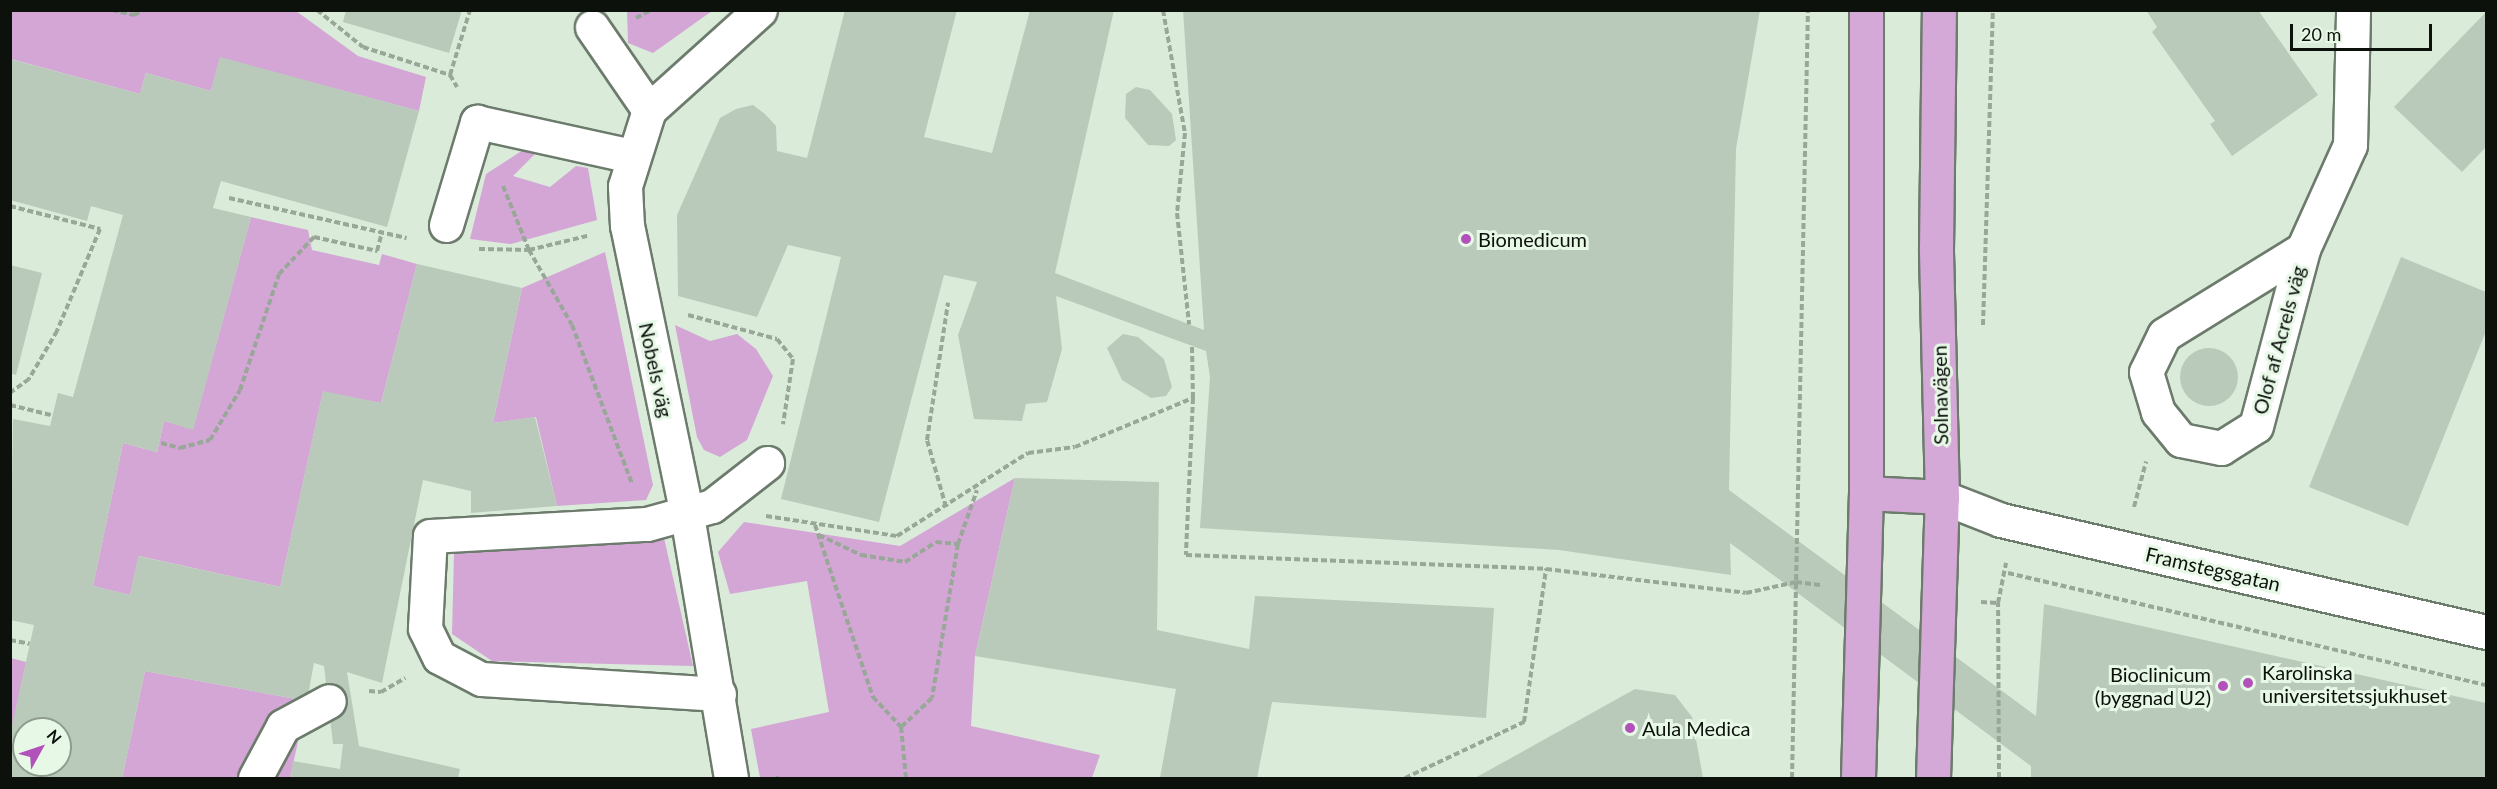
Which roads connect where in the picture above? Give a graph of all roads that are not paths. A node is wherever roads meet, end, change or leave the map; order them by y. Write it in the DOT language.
graph roads {
  1 [pos="760,10"];
  2 [pos="1866,10"];
  3 [pos="1939,10"];
  4 [pos="2353,10"];
  5 [pos="592,27"];
  6 [pos="648,110"];
  7 [pos="632,156"];
  8 [pos="446,225"];
  9 [pos="2303,249"];
  10 [pos="767,463"];
  11 [pos="1866,493"];
  12 [pos="1942,497"];
  13 [pos="699,511"];
  14 [pos="2487,632"];
  15 [pos="719,694"];
  16 [pos="329,701"];
  17 [pos="255,778"];
  18 [pos="731,778"];
  19 [pos="1858,778"];
  20 [pos="1933,778"];
  1 -- 6 [label="street, Nobels väg"];
  2 -- 11 [label="main road"];
  3 -- 12 [label="main road, Solnavägen"];
  4 -- 9 [label="street, Olof af Acrels väg"];
  5 -- 6 [label="street"];
  6 -- 7 [label="street, Nobels väg"];
  7 -- 8 [label="street"];
  7 -- 13 [label="street, Nobels väg"];
  9 -- 9 [label="street, Olof af Acrels väg"];
  10 -- 13 [label="street"];
  11 -- 12 [label="main road"];
  11 -- 19 [label="main road"];
  12 -- 14 [label="street, Framstegsgatan"];
  12 -- 20 [label="main road, Solnavägen"];
  13 -- 15 [label="street, Nobels väg"];
  13 -- 15 [label="street"];
  15 -- 18 [label="street, Nobels väg"];
  16 -- 17 [label="street"];
}
